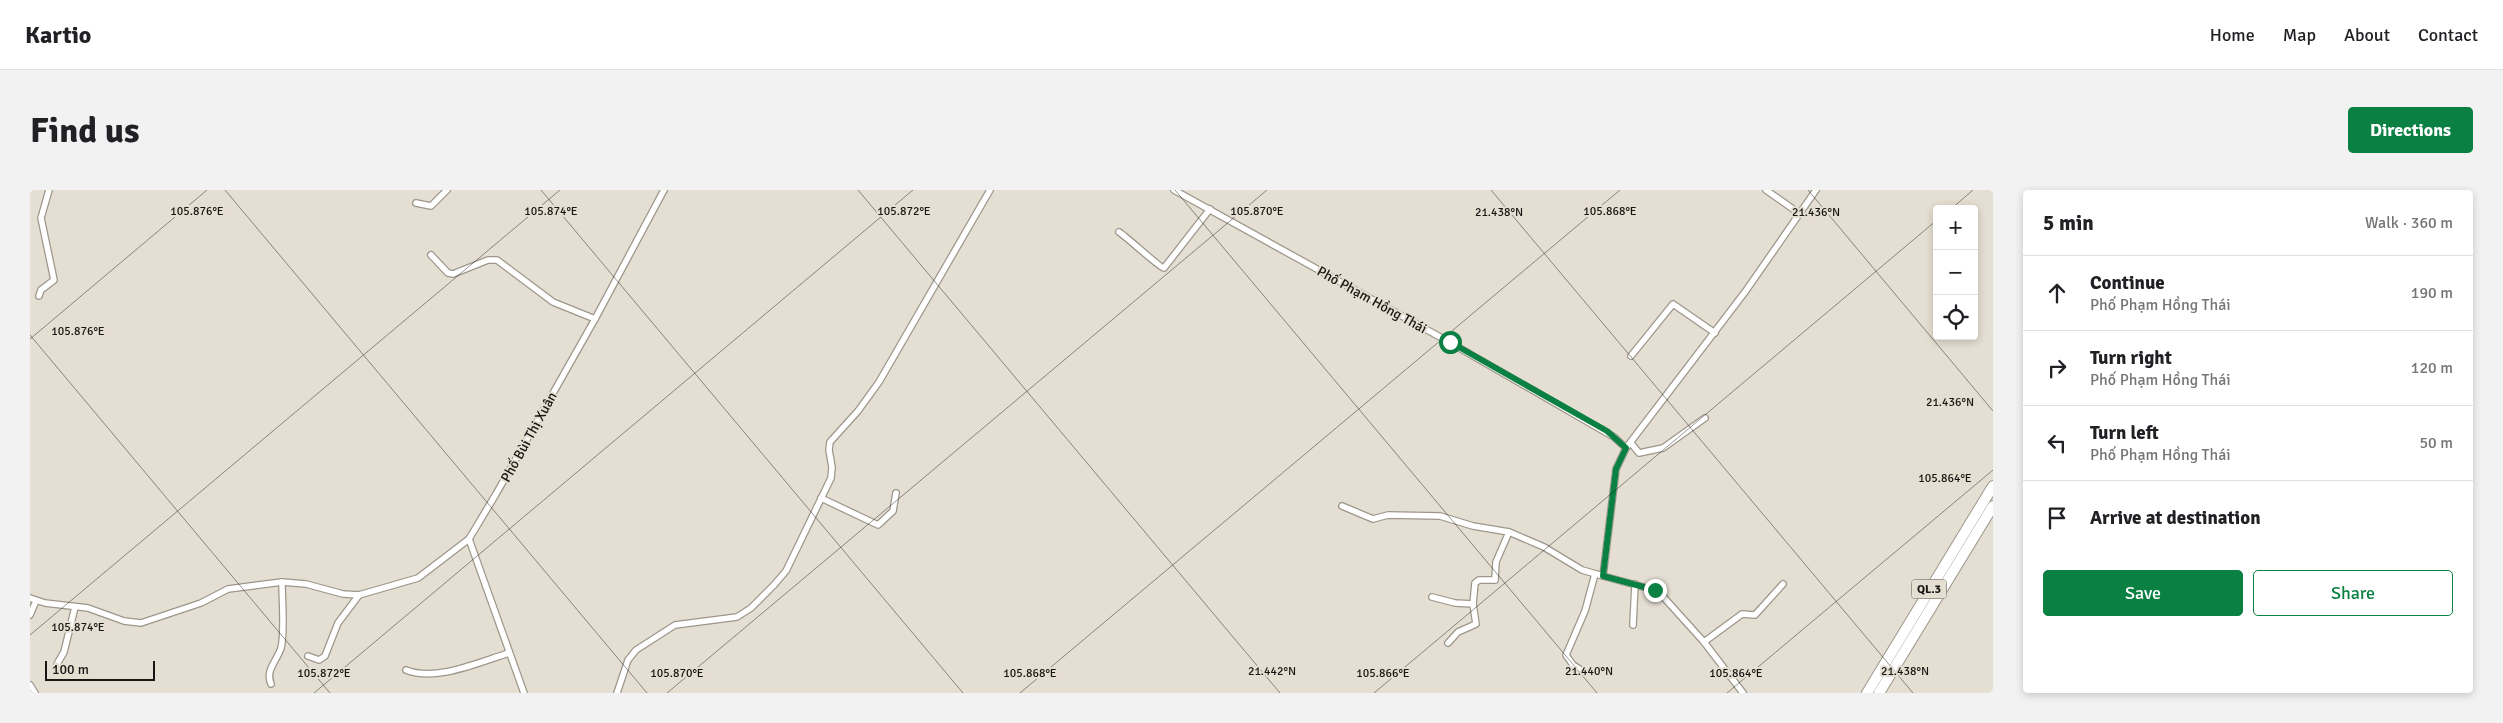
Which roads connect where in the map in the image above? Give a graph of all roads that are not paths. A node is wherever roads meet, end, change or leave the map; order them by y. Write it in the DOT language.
graph roads {
  1 [pos="48,190"];
  2 [pos="447,190"];
  3 [pos="664,190"];
  4 [pos="990,190"];
  5 [pos="1174,190"];
  6 [pos="1766,190"];
  7 [pos="1816,190"];
  8 [pos="416,203"];
  9 [pos="1210,209"];
  10 [pos="1800,214"];
  11 [pos="1119,232"];
  12 [pos="430,255"];
  13 [pos="39,296"];
  14 [pos="595,319"];
  15 [pos="1715,332"];
  16 [pos="1631,356"];
  17 [pos="1705,418"];
  18 [pos="1631,443"];
  19 [pos="1626,448"];
  20 [pos="1993,486"];
  21 [pos="896,492"];
  22 [pos="821,498"];
  23 [pos="1342,506"];
  24 [pos="1993,506"];
  25 [pos="1509,532"];
  26 [pos="469,539"];
  27 [pos="1594,574"];
  28 [pos="1603,576"];
  29 [pos="282,582"];
  30 [pos="1635,584"];
  31 [pos="1783,584"];
  32 [pos="359,595"];
  33 [pos="1432,597"];
  34 [pos="33,600"];
  35 [pos="1473,604"];
  36 [pos="75,607"];
  37 [pos="30,615"];
  38 [pos="1633,625"];
  39 [pos="1704,642"];
  40 [pos="1448,643"];
  41 [pos="509,653"];
  42 [pos="308,656"];
  43 [pos="57,664"];
  44 [pos="406,670"];
  45 [pos="1582,670"];
  46 [pos="1884,673"];
  47 [pos="271,684"];
  48 [pos="30,685"];
  49 [pos="35,693"];
  50 [pos="524,693"];
  51 [pos="617,693"];
  52 [pos="1743,693"];
  53 [pos="1867,693"];
  54 [pos="1879,693"];
  1 -- 13 [label="street"];
  2 -- 8 [label="street"];
  3 -- 14 [label="street, Phố Bùi Thị Xuân"];
  4 -- 22 [label="street"];
  5 -- 9 [label="street, Phố Phạm Hồng Thái"];
  6 -- 10 [label="street"];
  7 -- 10 [label="street"];
  9 -- 11 [label="street"];
  9 -- 19 [label="street, Phố Phạm Hồng Thái"];
  10 -- 15 [label="street"];
  12 -- 14 [label="street"];
  14 -- 26 [label="street, Phố Bùi Thị Xuân"];
  15 -- 16 [label="street"];
  15 -- 18 [label="street"];
  17 -- 18 [label="street"];
  18 -- 19 [label="street"];
  19 -- 28 [label="street"];
  20 -- 46 [label="highway, QL.3"];
  21 -- 22 [label="street"];
  22 -- 51 [label="street"];
  23 -- 25 [label="street"];
  24 -- 46 [label="highway, QL.3"];
  25 -- 27 [label="street"];
  25 -- 35 [label="street"];
  26 -- 32 [label="street"];
  26 -- 41 [label="street"];
  27 -- 28 [label="street"];
  27 -- 45 [label="street"];
  28 -- 30 [label="street"];
  29 -- 32 [label="street"];
  29 -- 36 [label="street"];
  29 -- 47 [label="street"];
  30 -- 38 [label="street"];
  30 -- 39 [label="street"];
  31 -- 39 [label="street"];
  32 -- 42 [label="street"];
  33 -- 35 [label="street"];
  34 -- 36 [label="street"];
  34 -- 37 [label="street"];
  35 -- 40 [label="street"];
  36 -- 43 [label="street"];
  39 -- 52 [label="street"];
  41 -- 44 [label="street"];
  41 -- 50 [label="street"];
  46 -- 53 [label="highway, QL.3"];
  46 -- 54 [label="highway, QL.3"];
  48 -- 49 [label="street"];
}
